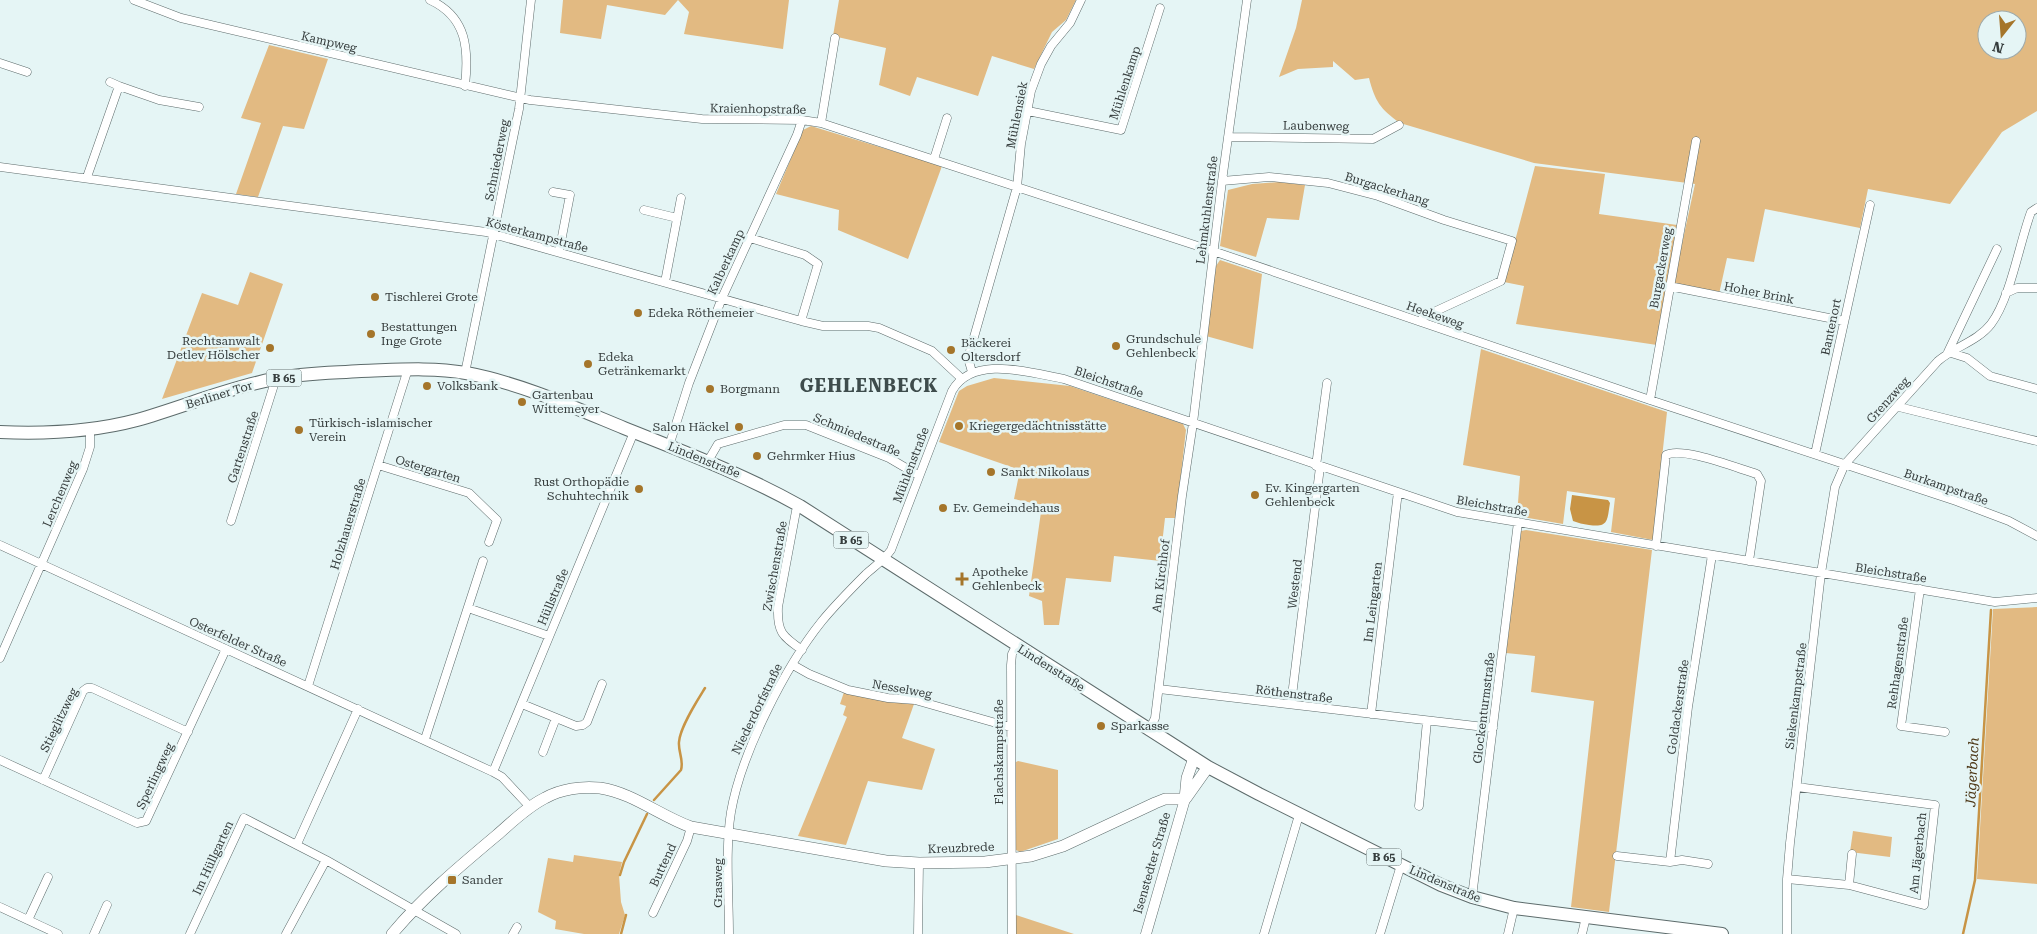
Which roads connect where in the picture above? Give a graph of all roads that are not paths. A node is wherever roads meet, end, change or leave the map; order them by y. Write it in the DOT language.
graph roads {
  1 [pos="134,0"];
  2 [pos="430,0"];
  3 [pos="531,0"];
  4 [pos="1082,0"];
  5 [pos="1247,0"];
  6 [pos="439,2"];
  7 [pos="1160,8"];
  8 [pos="835,38"];
  9 [pos="0,63"];
  10 [pos="27,72"];
  11 [pos="110,82"];
  12 [pos="119,86"];
  13 [pos="465,86"];
  14 [pos="520,98"];
  15 [pos="199,107"];
  16 [pos="1028,111"];
  17 [pos="947,118"];
  18 [pos="802,120"];
  19 [pos="821,123"];
  20 [pos="1399,125"];
  21 [pos="1228,136"];
  22 [pos="1696,142"];
  23 [pos="934,159"];
  24 [pos="0,167"];
  25 [pos="87,177"];
  26 [pos="1222,181"];
  27 [pos="1017,187"];
  28 [pos="553,192"];
  29 [pos="681,198"];
  30 [pos="1870,205"];
  31 [pos="2037,208"];
  32 [pos="644,210"];
  33 [pos="677,218"];
  34 [pos="494,234"];
  35 [pos="750,238"];
  36 [pos="1996,249"];
  37 [pos="1213,251"];
  38 [pos="559,252"];
  39 [pos="665,282"];
  40 [pos="1669,286"];
  41 [pos="2037,288"];
  42 [pos="2006,293"];
  43 [pos="722,298"];
  44 [pos="801,321"];
  45 [pos="1844,321"];
  46 [pos="1421,322"];
  47 [pos="1948,352"];
  48 [pos="408,369"];
  49 [pos="440,370"];
  50 [pos="972,372"];
  51 [pos="465,373"];
  52 [pos="961,378"];
  53 [pos="274,379"];
  54 [pos="1327,383"];
  55 [pos="2037,389"];
  56 [pos="1650,400"];
  57 [pos="1898,406"];
  58 [pos="1193,423"];
  59 [pos="90,429"];
  60 [pos="0,432"];
  61 [pos="634,432"];
  62 [pos="2037,441"];
  63 [pos="670,446"];
  64 [pos="1815,454"];
  65 [pos="708,461"];
  66 [pos="1845,464"];
  67 [pos="378,465"];
  68 [pos="1318,466"];
  69 [pos="918,475"];
  70 [pos="1398,492"];
  71 [pos="800,506"];
  72 [pos="231,520"];
  73 [pos="1518,522"];
  74 [pos="2037,536"];
  75 [pos="489,542"];
  76 [pos="0,545"];
  77 [pos="1656,546"];
  78 [pos="1712,555"];
  79 [pos="883,560"];
  80 [pos="483,561"];
  81 [pos="1749,562"];
  82 [pos="42,565"];
  83 [pos="1821,573"];
  84 [pos="1920,589"];
  85 [pos="2037,598"];
  86 [pos="468,608"];
  87 [pos="549,636"];
  88 [pos="1016,646"];
  89 [pos="226,649"];
  90 [pos="802,650"];
  91 [pos="0,658"];
  92 [pos="793,665"];
  93 [pos="602,684"];
  94 [pos="308,686"];
  95 [pos="1159,689"];
  96 [pos="522,704"];
  97 [pos="1291,704"];
  98 [pos="358,709"];
  99 [pos="1370,714"];
  100 [pos="556,718"];
  101 [pos="1427,721"];
  102 [pos="1010,727"];
  103 [pos="1493,728"];
  104 [pos="1149,731"];
  105 [pos="188,732"];
  106 [pos="1945,732"];
  107 [pos="425,739"];
  108 [pos="542,752"];
  109 [pos="1194,758"];
  110 [pos="0,760"];
  111 [pos="1208,767"];
  112 [pos="493,772"];
  113 [pos="43,780"];
  114 [pos="1797,787"];
  115 [pos="1185,799"];
  116 [pos="1419,806"];
  117 [pos="530,807"];
  118 [pos="1299,815"];
  119 [pos="691,826"];
  120 [pos="729,832"];
  121 [pos="297,844"];
  122 [pos="1852,854"];
  123 [pos="1617,856"];
  124 [pos="326,860"];
  125 [pos="1011,860"];
  126 [pos="1670,862"];
  127 [pos="919,864"];
  128 [pos="1708,864"];
  129 [pos="1401,865"];
  130 [pos="48,877"];
  131 [pos="1787,879"];
  132 [pos="1849,885"];
  133 [pos="1472,897"];
  134 [pos="107,905"];
  135 [pos="0,907"];
  136 [pos="1514,908"];
  137 [pos="413,909"];
  138 [pos="653,913"];
  139 [pos="1586,917"];
  140 [pos="28,920"];
  141 [pos="58,934"];
  142 [pos="94,934"];
  143 [pos="190,934"];
  144 [pos="286,934"];
  145 [pos="392,934"];
  146 [pos="456,934"];
  147 [pos="730,934"];
  148 [pos="918,934"];
  149 [pos="1012,934"];
  150 [pos="1146,934"];
  151 [pos="1264,934"];
  152 [pos="1380,934"];
  153 [pos="1508,934"];
  154 [pos="1582,934"];
  155 [pos="1722,934"];
  156 [pos="1787,934"];
  1 -- 13 [label="street, Kampweg"];
  2 -- 6 [label="street"];
  3 -- 14 [label="street, Schniederweg"];
  4 -- 16 [label="street, Mühlensiek"];
  5 -- 21 [label="street, Lehmkuhlenstraße"];
  6 -- 13 [label="street"];
  7 -- 16 [label="street, Mühlenkamp"];
  8 -- 19 [label="street"];
  9 -- 10 [label="street"];
  11 -- 12 [label="street"];
  12 -- 15 [label="street"];
  12 -- 25 [label="street"];
  13 -- 14 [label="street, Kampweg"];
  14 -- 18 [label="street, Kraienhopstraße"];
  14 -- 34 [label="street, Schniederweg"];
  16 -- 27 [label="street, Mühlensiek"];
  17 -- 23 [label="street"];
  18 -- 19 [label="street, Kraienhopstraße"];
  18 -- 35 [label="street, Kalberkamp"];
  19 -- 23 [label="street, Kraienhopstraße"];
  20 -- 21 [label="street, Laubenweg"];
  21 -- 26 [label="street, Lehmkuhlenstraße"];
  22 -- 40 [label="street, Burgackerweg"];
  23 -- 27 [label="street, Kraienhopstraße"];
  24 -- 25 [label="street, Kösterkampstraße"];
  25 -- 34 [label="street, Kösterkampstraße"];
  26 -- 37 [label="street, Lehmkuhlenstraße"];
  26 -- 46 [label="street, Burgackerhang"];
  27 -- 37 [label="street, Heekeweg"];
  27 -- 50 [label="street"];
  28 -- 38 [label="street"];
  29 -- 33 [label="street"];
  30 -- 45 [label="street, Bantenort"];
  31 -- 42 [label="street, Grenzweg"];
  32 -- 33 [label="street"];
  33 -- 39 [label="street"];
  34 -- 38 [label="street, Kösterkampstraße"];
  34 -- 51 [label="street, Schniederweg"];
  35 -- 43 [label="street, Kalberkamp"];
  35 -- 44 [label="street"];
  36 -- 47 [label="street, Grenzweg"];
  37 -- 46 [label="street, Heekeweg"];
  37 -- 58 [label="street, Lehmkuhlenstraße"];
  38 -- 39 [label="street, Kösterkampstraße"];
  39 -- 43 [label="street, Kösterkampstraße"];
  40 -- 45 [label="street, Hoher Brink"];
  40 -- 56 [label="street, Burgackerweg"];
  41 -- 42 [label="street"];
  42 -- 47 [label="street, Grenzweg"];
  43 -- 44 [label="street, Kösterkampstraße"];
  43 -- 63 [label="street, Kalberkamp"];
  44 -- 52 [label="street, Kösterkampstraße"];
  45 -- 64 [label="street, Bantenort"];
  46 -- 56 [label="street, Heekeweg"];
  47 -- 55 [label="street"];
  47 -- 57 [label="street, Grenzweg"];
  48 -- 49 [label="main road, Berliner Tor / B 65"];
  48 -- 53 [label="main road, Berliner Tor / B 65"];
  48 -- 67 [label="street, Holzhauerstraße"];
  49 -- 51 [label="main road, Lindenstraße / B 65"];
  50 -- 52 [label="street, Bleichstraße"];
  50 -- 58 [label="street, Bleichstraße"];
  51 -- 61 [label="main road, Lindenstraße / B 65"];
  52 -- 69 [label="street, Mühlenstraße"];
  53 -- 59 [label="main road, Berliner Tor / B 65"];
  53 -- 72 [label="street, Gartenstraße"];
  54 -- 68 [label="street, Westend"];
  56 -- 64 [label="street, Heekeweg"];
  57 -- 62 [label="street"];
  57 -- 66 [label="street, Grenzweg"];
  58 -- 68 [label="street, Bleichstraße"];
  58 -- 95 [label="street, Am Kirchhof"];
  59 -- 60 [label="main road, B 65"];
  59 -- 82 [label="street, Lerchenweg"];
  61 -- 63 [label="main road, Lindenstraße / B 65"];
  61 -- 87 [label="street, Hüllstraße"];
  63 -- 65 [label="main road, Lindenstraße / B 65"];
  64 -- 66 [label="street, Heekeweg"];
  65 -- 69 [label="street, Schmiedestraße"];
  65 -- 71 [label="main road, Lindenstraße / B 65"];
  66 -- 74 [label="street, Burkampstraße"];
  66 -- 83 [label="street, Siekenkampstraße"];
  67 -- 75 [label="street, Ostergarten"];
  67 -- 94 [label="street, Holzhauerstraße"];
  68 -- 70 [label="street, Bleichstraße"];
  68 -- 97 [label="street, Westend"];
  69 -- 79 [label="street, Mühlenstraße"];
  70 -- 73 [label="street, Bleichstraße"];
  70 -- 99 [label="street, Im Leingarten"];
  71 -- 79 [label="main road, Lindenstraße / B 65"];
  71 -- 90 [label="street, Zwischenstraße"];
  73 -- 77 [label="street, Bleichstraße"];
  73 -- 103 [label="street, Glockenturmstraße"];
  76 -- 82 [label="street"];
  77 -- 78 [label="street, Bleichstraße"];
  77 -- 81 [label="street"];
  78 -- 81 [label="street, Bleichstraße"];
  78 -- 126 [label="street, Goldackerstraße"];
  79 -- 88 [label="main road, Lindenstraße / B 65"];
  79 -- 90 [label="street, Niederdorfstraße"];
  80 -- 86 [label="street"];
  81 -- 83 [label="street, Bleichstraße"];
  82 -- 89 [label="street, Osterfelder Straße"];
  82 -- 91 [label="street, Lerchenweg"];
  83 -- 84 [label="street, Bleichstraße"];
  83 -- 114 [label="street, Siekenkampstraße"];
  84 -- 85 [label="street, Bleichstraße"];
  84 -- 106 [label="street, Rehhagenstraße"];
  86 -- 87 [label="street"];
  86 -- 107 [label="street"];
  87 -- 96 [label="street, Hüllstraße"];
  88 -- 102 [label="street, Flachskampstraße"];
  88 -- 104 [label="main road, Lindenstraße / B 65"];
  89 -- 94 [label="street, Osterfelder Straße"];
  89 -- 105 [label="street, Sperlingweg"];
  90 -- 92 [label="street, Niederdorfstraße"];
  92 -- 102 [label="street, Nesselweg"];
  92 -- 120 [label="street, Niederdorfstraße"];
  93 -- 100 [label="street"];
  94 -- 98 [label="street, Osterfelder Straße"];
  95 -- 97 [label="street, Röthenstraße"];
  95 -- 104 [label="street, Am Kirchhof"];
  96 -- 100 [label="street"];
  96 -- 112 [label="street, Hüllstraße"];
  97 -- 99 [label="street, Röthenstraße"];
  98 -- 107 [label="street, Osterfelder Straße"];
  98 -- 121 [label="street"];
  99 -- 101 [label="street, Röthenstraße"];
  100 -- 108 [label="street"];
  101 -- 103 [label="street, Röthenstraße"];
  101 -- 116 [label="street"];
  102 -- 125 [label="street, Flachskampstraße"];
  103 -- 133 [label="street, Glockenturmstraße"];
  104 -- 109 [label="main road, Lindenstraße / B 65"];
  105 -- 113 [label="street, Sperlingweg"];
  105 -- 113 [label="street, Stieglitzweg"];
  107 -- 112 [label="street, Osterfelder Straße"];
  109 -- 111 [label="main road, Lindenstraße / B 65"];
  109 -- 115 [label="main road, Isenstedter Straße"];
  110 -- 113 [label="street, Sperlingweg"];
  111 -- 115 [label="main road, Isenstedter Straße"];
  111 -- 118 [label="main road, Lindenstraße / B 65"];
  112 -- 117 [label="street, Osterfelder Straße"];
  114 -- 131 [label="street, Siekenkampstraße"];
  114 -- 132 [label="street, Am Jägerbach"];
  115 -- 125 [label="main road, Kreuzbrede"];
  115 -- 150 [label="street, Isenstedter Straße"];
  117 -- 119 [label="main road"];
  117 -- 137 [label="main road"];
  118 -- 129 [label="main road, Lindenstraße / B 65"];
  118 -- 151 [label="street"];
  119 -- 120 [label="main road"];
  119 -- 138 [label="street, Buttend"];
  120 -- 127 [label="main road, Kreuzbrede"];
  120 -- 147 [label="street, Grasweg"];
  121 -- 124 [label="street, Im Hüllgarten"];
  121 -- 143 [label="street, Im Hüllgarten"];
  122 -- 132 [label="street"];
  123 -- 126 [label="street"];
  124 -- 137 [label="street, Im Hüllgarten"];
  124 -- 144 [label="street"];
  125 -- 127 [label="main road, Kreuzbrede"];
  125 -- 149 [label="street, Flachskampstraße"];
  126 -- 128 [label="street"];
  127 -- 148 [label="street"];
  129 -- 133 [label="main road, Lindenstraße / B 65"];
  129 -- 152 [label="street"];
  130 -- 140 [label="street"];
  131 -- 132 [label="street, Am Jägerbach"];
  131 -- 156 [label="street, Siekenkampstraße"];
  133 -- 136 [label="main road, Lindenstraße / B 65"];
  134 -- 142 [label="street"];
  135 -- 140 [label="street"];
  136 -- 139 [label="main road, Lindenstraße / B 65"];
  136 -- 153 [label="street"];
  137 -- 145 [label="main road"];
  137 -- 146 [label="street, Im Hüllgarten"];
  139 -- 154 [label="street"];
  139 -- 155 [label="main road, Lindenstraße / B 65"];
  140 -- 141 [label="street"];
}
